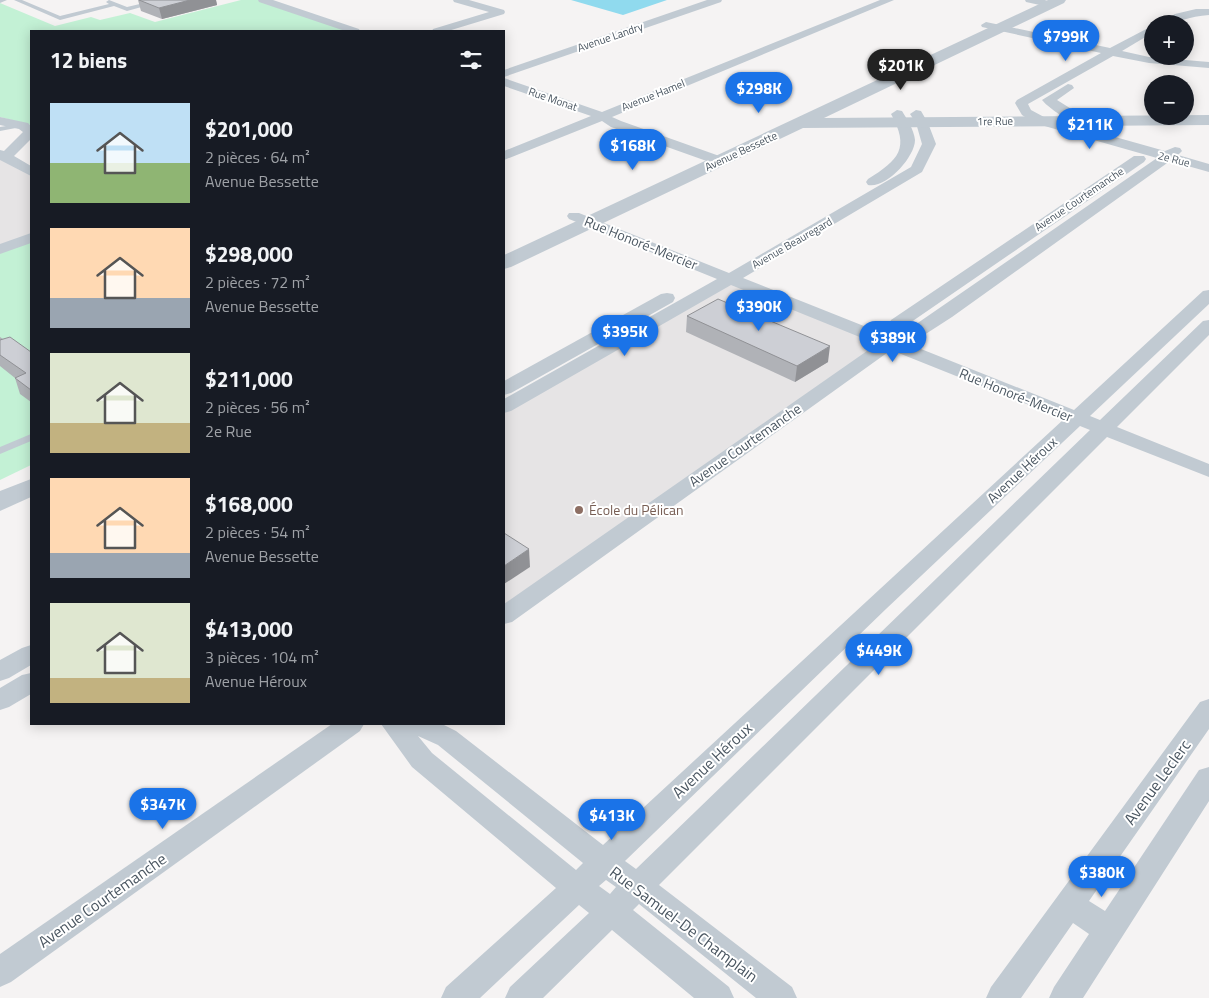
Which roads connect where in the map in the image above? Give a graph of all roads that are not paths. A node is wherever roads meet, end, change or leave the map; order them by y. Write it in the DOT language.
graph roads {
  1 [pos="17,0"];
  2 [pos="103,0"];
  3 [pos="164,0"];
  4 [pos="264,0"];
  5 [pos="458,0"];
  6 [pos="716,0"];
  7 [pos="875,0"];
  8 [pos="889,0"];
  9 [pos="1045,1"];
  10 [pos="114,4"];
  11 [pos="1209,12"];
  12 [pos="1188,15"];
  13 [pos="1209,16"];
  14 [pos="1194,18"];
  15 [pos="997,24"];
  16 [pos="352,30"];
  17 [pos="440,30"];
  18 [pos="1144,35"];
  19 [pos="1144,43"];
  20 [pos="770,45"];
  21 [pos="1119,52"];
  22 [pos="1144,55"];
  23 [pos="1194,59"];
  24 [pos="1209,60"];
  25 [pos="1209,65"];
  26 [pos="505,74"];
  27 [pos="505,82"];
  28 [pos="821,107"];
  29 [pos="1194,110"];
  30 [pos="1144,111"];
  31 [pos="1209,111"];
  32 [pos="597,114"];
  33 [pos="1033,116"];
  34 [pos="1071,116"];
  35 [pos="910,118"];
  36 [pos="782,120"];
  37 [pos="1209,120"];
  38 [pos="0,121"];
  39 [pos="799,123"];
  40 [pos="0,129"];
  41 [pos="27,130"];
  42 [pos="505,146"];
  43 [pos="1162,151"];
  44 [pos="3,155"];
  45 [pos="505,156"];
  46 [pos="719,156"];
  47 [pos="1209,160"];
  48 [pos="1209,168"];
  49 [pos="30,171"];
  50 [pos="864,194"];
  51 [pos="582,219"];
  52 [pos="1026,236"];
  53 [pos="30,238"];
  54 [pos="1046,242"];
  55 [pos="0,249"];
  56 [pos="505,249"];
  57 [pos="505,262"];
  58 [pos="713,272"];
  59 [pos="730,279"];
  60 [pos="1209,295"];
  61 [pos="1171,331"];
  62 [pos="1204,336"];
  63 [pos="888,344"];
  64 [pos="505,387"];
  65 [pos="505,406"];
  66 [pos="1078,419"];
  67 [pos="1102,429"];
  68 [pos="30,437"];
  69 [pos="0,451"];
  70 [pos="30,470"];
  71 [pos="1209,471"];
  72 [pos="0,484"];
  73 [pos="30,487"];
  74 [pos="0,502"];
  75 [pos="878,603"];
  76 [pos="505,615"];
  77 [pos="909,618"];
  78 [pos="30,655"];
  79 [pos="0,672"];
  80 [pos="30,683"];
  81 [pos="0,700"];
  82 [pos="1209,709"];
  83 [pos="350,725"];
  84 [pos="395,725"];
  85 [pos="420,725"];
  86 [pos="1209,778"];
  87 [pos="604,863"];
  88 [pos="638,886"];
  89 [pos="576,887"];
  90 [pos="1069,904"];
  91 [pos="610,911"];
  92 [pos="1109,930"];
  93 [pos="0,972"];
  94 [pos="457,998"];
  95 [pos="521,998"];
  96 [pos="718,998"];
  97 [pos="781,998"];
  98 [pos="1002,998"];
  99 [pos="1064,998"];
  1 -- 10 [label="lane"];
  2 -- 10 [label="lane"];
  3 -- 10 [label="lane"];
  4 -- 16 [label="street"];
  5 -- 17 [label="street"];
  6 -- 26 [label="street, Avenue Landry"];
  7 -- 20 [label="street, Avenue Hamel"];
  8 -- 20 [label="street, Avenue Hamel"];
  9 -- 15 [label="street, Avenue Bessette"];
  11 -- 12 [label="street"];
  13 -- 14 [label="street"];
  15 -- 21 [label="street"];
  15 -- 28 [label="street, Avenue Bessette"];
  18 -- 21 [label="street"];
  19 -- 21 [label="street"];
  20 -- 32 [label="street, Avenue Hamel"];
  21 -- 22 [label="street"];
  21 -- 25 [label="street"];
  21 -- 33 [label="street"];
  21 -- 34 [label="street"];
  23 -- 24 [label="street"];
  27 -- 32 [label="street, Rue Monat"];
  28 -- 35 [label="street, 1re Rue"];
  28 -- 36 [label="street, Avenue Bessette"];
  28 -- 39 [label="street, Avenue Bessette"];
  29 -- 31 [label="street"];
  30 -- 34 [label="street, 1re Rue"];
  32 -- 42 [label="street, Avenue Hamel"];
  32 -- 45 [label="street, Avenue Hamel"];
  32 -- 46 [label="street, Rue Monat"];
  33 -- 34 [label="street, 1re Rue"];
  33 -- 35 [label="street, 1re Rue"];
  33 -- 43 [label="street, 2e Rue"];
  34 -- 37 [label="street, 1re Rue"];
  34 -- 43 [label="street, 2e Rue"];
  35 -- 39 [label="street, 1re Rue"];
  35 -- 50 [label="street, Avenue Beauregard"];
  35 -- 50 [label="street, Avenue Beauregard"];
  36 -- 39 [label="street, 1re Rue"];
  36 -- 46 [label="street, Avenue Bessette"];
  38 -- 41 [label="street"];
  39 -- 46 [label="street, Avenue Bessette"];
  40 -- 41 [label="lane"];
  41 -- 44 [label="street"];
  43 -- 47 [label="street, 2e Rue"];
  43 -- 48 [label="street, 2e Rue"];
  43 -- 52 [label="street, Avenue Courtemanche"];
  43 -- 54 [label="street, Avenue Courtemanche"];
  44 -- 49 [label="street"];
  46 -- 51 [label="street, Avenue Bessette"];
  50 -- 58 [label="street, Avenue Beauregard"];
  50 -- 59 [label="street, Avenue Beauregard"];
  51 -- 56 [label="street, Avenue Bessette"];
  51 -- 57 [label="street, Avenue Bessette"];
  51 -- 58 [label="street, Rue Honoré-Mercier"];
  52 -- 54 [label="street, Avenue Courtemanche"];
  52 -- 63 [label="street, Avenue Courtemanche"];
  53 -- 55 [label="street"];
  54 -- 63 [label="street, Avenue Courtemanche"];
  58 -- 59 [label="street, Rue Honoré-Mercier"];
  58 -- 64 [label="street, Avenue Beauregard"];
  59 -- 63 [label="street, Rue Honoré-Mercier"];
  59 -- 65 [label="street, Avenue Beauregard"];
  60 -- 61 [label="street, Avenue Héroux"];
  61 -- 62 [label="street"];
  61 -- 66 [label="street, Avenue Héroux"];
  62 -- 67 [label="street, Avenue Héroux"];
  63 -- 66 [label="street, Rue Honoré-Mercier"];
  63 -- 76 [label="street, Avenue Courtemanche"];
  66 -- 67 [label="street, Rue Honoré-Mercier"];
  66 -- 75 [label="street, Avenue Héroux"];
  67 -- 71 [label="street, Rue Honoré-Mercier"];
  67 -- 77 [label="street, Avenue Héroux"];
  68 -- 69 [label="lane"];
  70 -- 72 [label="street"];
  73 -- 74 [label="street"];
  75 -- 77 [label="street"];
  75 -- 87 [label="street, Avenue Héroux"];
  77 -- 88 [label="street, Avenue Héroux"];
  78 -- 79 [label="street"];
  80 -- 81 [label="street"];
  82 -- 90 [label="street, Avenue Leclerc"];
  83 -- 93 [label="street, Avenue Courtemanche"];
  84 -- 89 [label="street"];
  85 -- 87 [label="street, Rue Samuel-De Champlain"];
  86 -- 92 [label="street"];
  87 -- 88 [label="street, Rue Samuel-De Champlain"];
  87 -- 89 [label="street, Avenue Héroux"];
  88 -- 91 [label="street, Avenue Héroux"];
  88 -- 97 [label="street, Rue Samuel-De Champlain"];
  89 -- 91 [label="street"];
  89 -- 94 [label="street, Avenue Héroux"];
  90 -- 92 [label="street"];
  90 -- 98 [label="street, Avenue Leclerc"];
  91 -- 95 [label="street, Avenue Héroux"];
  91 -- 96 [label="street"];
  92 -- 99 [label="street"];
}
